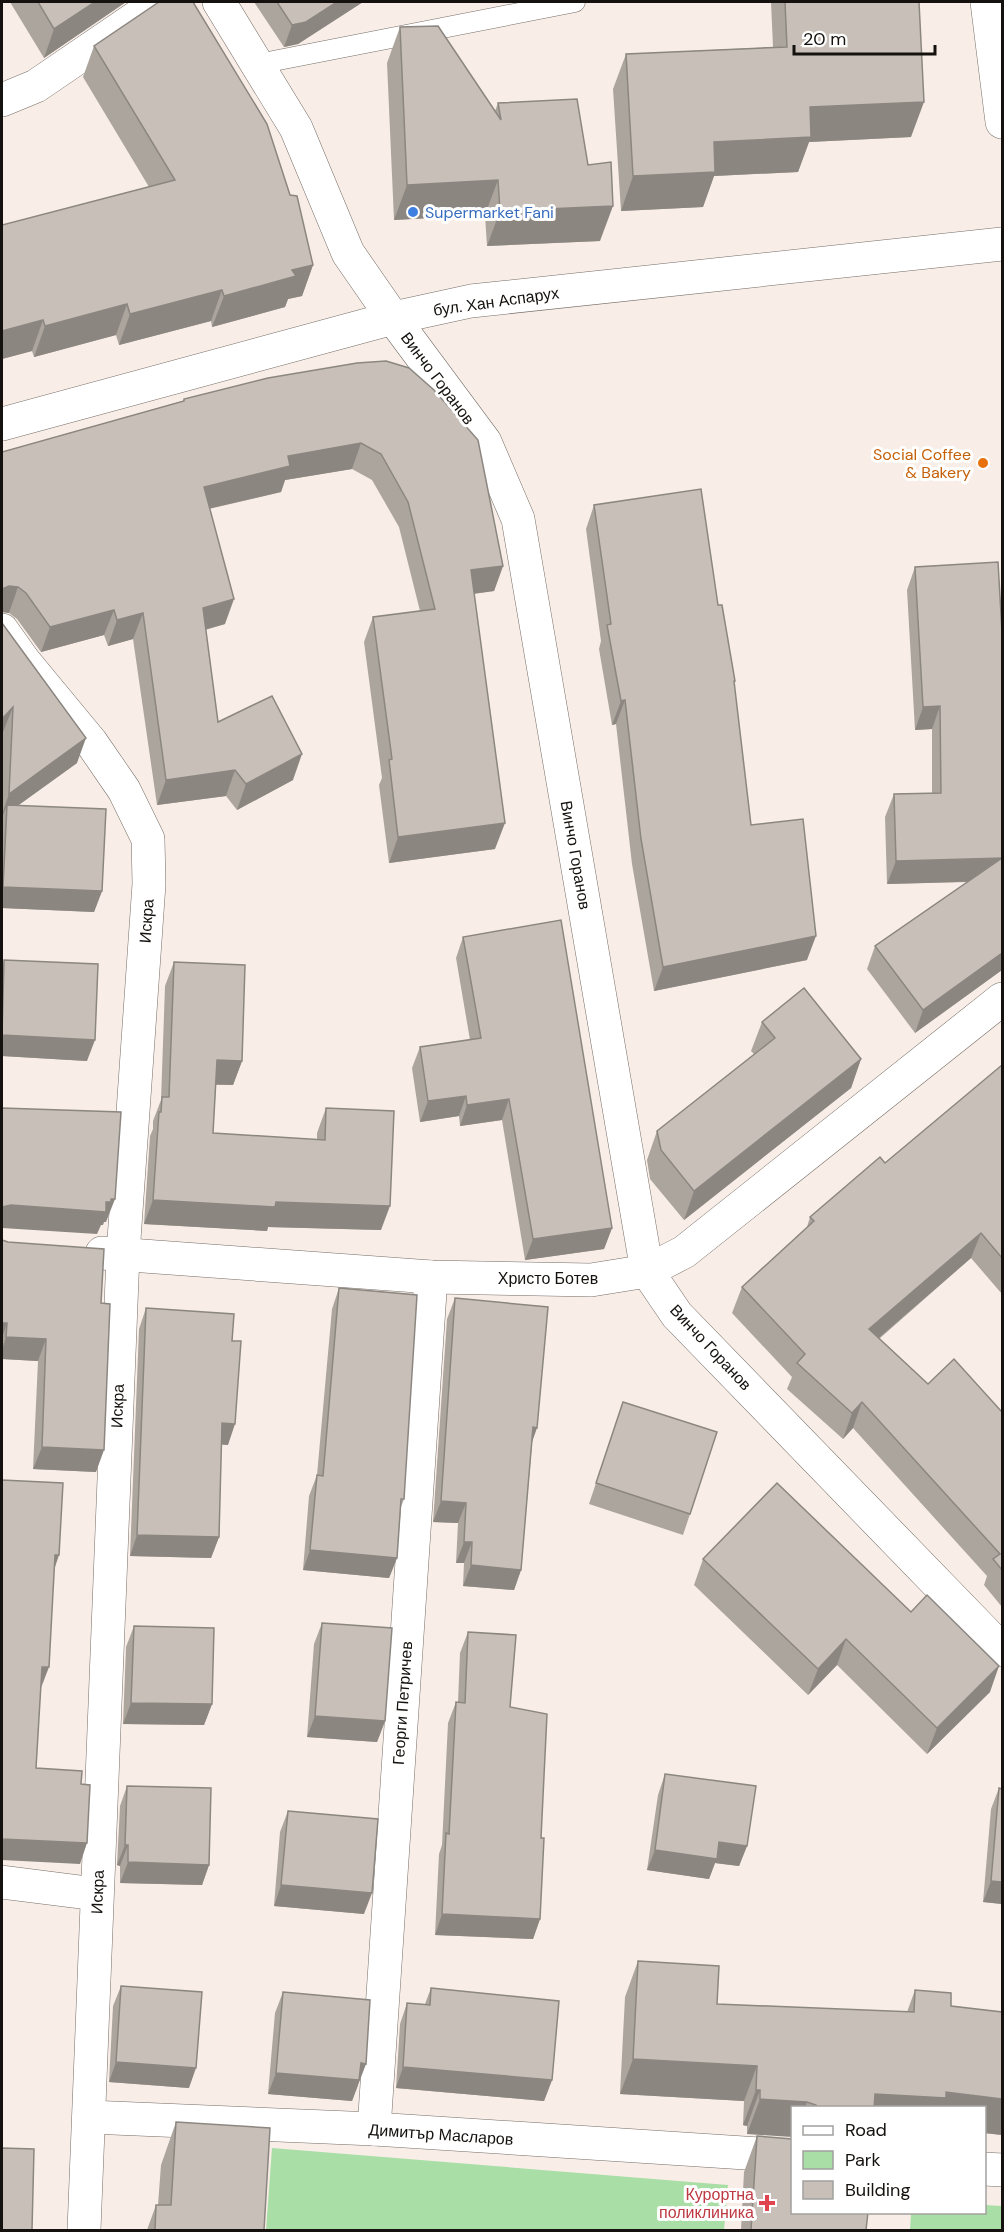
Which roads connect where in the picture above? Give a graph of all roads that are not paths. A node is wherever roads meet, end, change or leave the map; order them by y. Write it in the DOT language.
graph roads {
  1 [pos="159,2"];
  2 [pos="219,2"];
  3 [pos="574,2"];
  4 [pos="987,2"];
  5 [pos="258,64"];
  6 [pos="2,100"];
  7 [pos="1002,122"];
  8 [pos="1002,244"];
  9 [pos="393,318"];
  10 [pos="2,424"];
  11 [pos="2,630"];
  12 [pos="1002,999"];
  13 [pos="68,1250"];
  14 [pos="123,1254"];
  15 [pos="647,1270"];
  16 [pos="431,1277"];
  17 [pos="1002,1650"];
  18 [pos="2,1882"];
  19 [pos="96,1894"];
  20 [pos="89,2117"];
  21 [pos="374,2129"];
  22 [pos="791,2156"];
  23 [pos="986,2169"];
  24 [pos="1002,2170"];
  25 [pos="84,2230"];
  1 -- 6 [label="street"];
  2 -- 5 [label="street, Винчо Горанов"];
  3 -- 5 [label="lane"];
  4 -- 7 [label="street"];
  5 -- 9 [label="street, Винчо Горанов"];
  8 -- 9 [label="street, бул. Хан Аспарух"];
  9 -- 10 [label="street, бул. Хан Аспарух"];
  9 -- 15 [label="street, Винчо Горанов"];
  11 -- 14 [label="street, Искра"];
  12 -- 15 [label="street, Христо Ботев"];
  13 -- 14 [label="street, Христо Ботев"];
  14 -- 16 [label="street, Христо Ботев"];
  14 -- 19 [label="street, Искра"];
  15 -- 16 [label="street, Христо Ботев"];
  15 -- 17 [label="street, Винчо Горанов"];
  16 -- 21 [label="street, Георги Петричев"];
  18 -- 19 [label="street"];
  19 -- 20 [label="street, Искра"];
  20 -- 21 [label="street, Димитър Масларов"];
  20 -- 25 [label="street, Искра"];
  21 -- 22 [label="street, Димитър Масларов"];
  23 -- 24 [label="street"];
}
